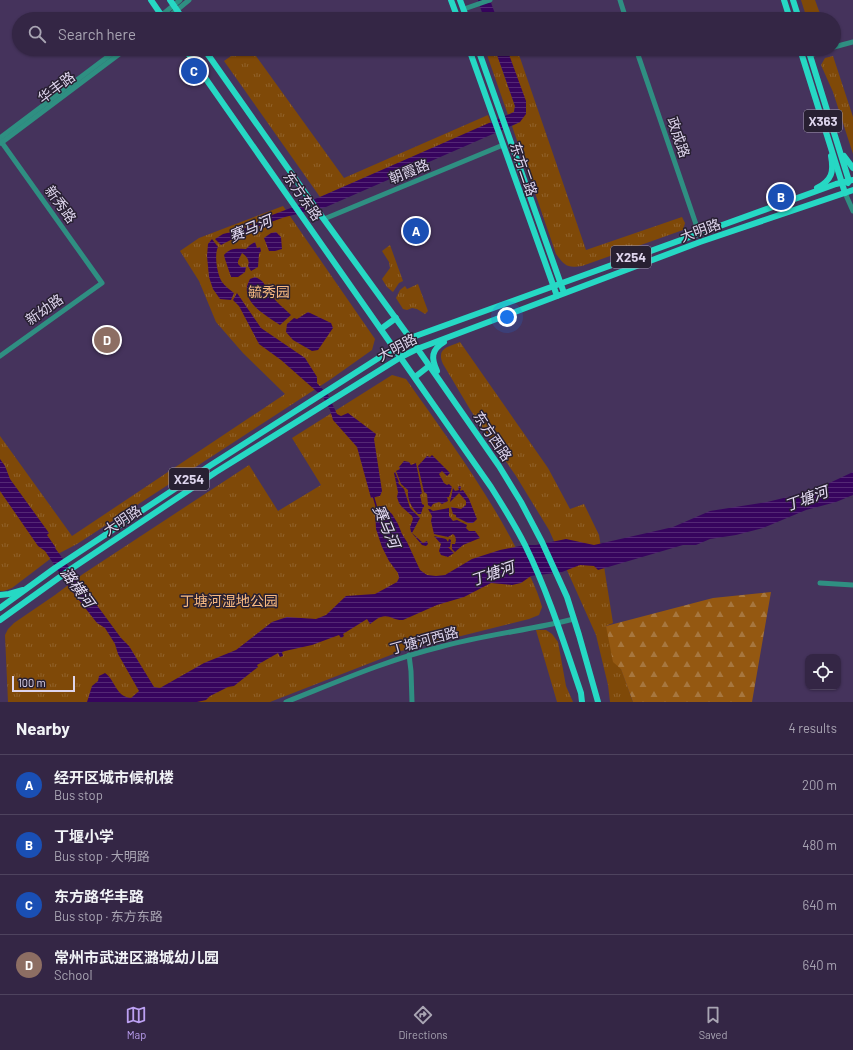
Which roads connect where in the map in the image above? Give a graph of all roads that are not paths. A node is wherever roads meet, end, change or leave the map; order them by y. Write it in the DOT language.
graph roads {
  1 [pos="151,0"];
  2 [pos="180,0"];
  3 [pos="189,0"];
  4 [pos="451,0"];
  5 [pos="460,0"];
  6 [pos="490,0"];
  7 [pos="620,0"];
  8 [pos="784,0"];
  9 [pos="793,0"];
  10 [pos="174,5"];
  11 [pos="464,9"];
  12 [pos="158,12"];
  13 [pos="455,12"];
  14 [pos="465,12"];
  15 [pos="624,12"];
  16 [pos="788,12"];
  17 [pos="797,12"];
  18 [pos="853,42"];
  19 [pos="841,45"];
  20 [pos="109,56"];
  21 [pos="116,56"];
  22 [pos="190,56"];
  23 [pos="209,56"];
  24 [pos="471,56"];
  25 [pos="481,56"];
  26 [pos="638,56"];
  27 [pos="802,56"];
  28 [pos="810,56"];
  29 [pos="825,128"];
  30 [pos="1,141"];
  31 [pos="838,144"];
  32 [pos="503,145"];
  33 [pos="853,168"];
  34 [pos="848,181"];
  35 [pos="853,190"];
  36 [pos="845,193"];
  37 [pos="804,195"];
  38 [pos="853,211"];
  39 [pos="322,216"];
  40 [pos="699,233"];
  41 [pos="555,266"];
  42 [pos="548,272"];
  43 [pos="575,278"];
  44 [pos="102,283"];
  45 [pos="561,283"];
  46 [pos="553,286"];
  47 [pos="538,292"];
  48 [pos="564,293"];
  49 [pos="557,296"];
  50 [pos="396,318"];
  51 [pos="381,329"];
  52 [pos="455,335"];
  53 [pos="410,338"];
  54 [pos="394,348"];
  55 [pos="417,349"];
  56 [pos="0,356"];
  57 [pos="401,357"];
  58 [pos="430,366"];
  59 [pos="415,377"];
  60 [pos="446,389"];
  61 [pos="820,583"];
  62 [pos="853,585"];
  63 [pos="28,588"];
  64 [pos="0,595"];
  65 [pos="0,608"];
  66 [pos="574,619"];
  67 [pos="0,620"];
  68 [pos="557,623"];
  69 [pos="409,655"];
  70 [pos="286,702"];
  71 [pos="412,702"];
  72 [pos="582,702"];
  73 [pos="598,702"];
  1 -- 12 [label="main road"];
  2 -- 10 [label="street"];
  3 -- 10 [label="street"];
  4 -- 13 [label="main road"];
  5 -- 11 [label="main road"];
  6 -- 11 [label="street"];
  7 -- 15 [label="street"];
  8 -- 16 [label="main road"];
  9 -- 17 [label="main road"];
  11 -- 14 [label="main road"];
  18 -- 19 [label="street"];
  20 -- 30 [label="street, 华丰路"];
  21 -- 30 [label="street, 华丰路"];
  22 -- 51 [label="main road, 东方东路"];
  23 -- 39 [label="main road, 东方东路"];
  24 -- 32 [label="main road, 东方二路"];
  25 -- 41 [label="main road, 东方二路"];
  26 -- 40 [label="street, 政成路"];
  27 -- 29 [label="main road, X363"];
  28 -- 31 [label="main road, X363"];
  29 -- 34 [label="main road, X363"];
  29 -- 37 [label="main road"];
  30 -- 44 [label="street, 新秀路"];
  31 -- 33 [label="main road"];
  31 -- 34 [label="main road, X363"];
  32 -- 39 [label="street, 朝霞路"];
  32 -- 42 [label="main road, 东方二路"];
  34 -- 36 [label="main road"];
  34 -- 37 [label="main road, 大明路 / X254"];
  35 -- 36 [label="main road, 大明路 / X254"];
  36 -- 38 [label="street"];
  36 -- 48 [label="main road, 大明路 / X254"];
  37 -- 40 [label="main road, 大明路 / X254"];
  39 -- 50 [label="main road, 东方东路"];
  40 -- 43 [label="main road, 大明路 / X254"];
  41 -- 43 [label="main road"];
  41 -- 45 [label="main road, 东方二路"];
  42 -- 46 [label="main road, 东方二路"];
  42 -- 47 [label="main road"];
  43 -- 45 [label="main road, 大明路 / X254"];
  44 -- 56 [label="street, 新幼路"];
  45 -- 46 [label="main road, 大明路 / X254"];
  45 -- 48 [label="main road, 东方二路"];
  46 -- 47 [label="main road, 大明路 / X254"];
  46 -- 49 [label="main road, 东方二路"];
  47 -- 53 [label="main road, 大明路 / X254"];
  48 -- 49 [label="main road, 大明路 / X254"];
  49 -- 52 [label="main road, 大明路 / X254"];
  50 -- 51 [label="main road"];
  50 -- 53 [label="main road, 东方东路"];
  51 -- 54 [label="main road, 东方东路"];
  52 -- 55 [label="main road, 大明路 / X254"];
  52 -- 60 [label="main road"];
  53 -- 54 [label="main road, 大明路 / X254"];
  53 -- 55 [label="main road, 东方东路"];
  54 -- 57 [label="main road, 东方东路"];
  54 -- 63 [label="main road, 大明路 / X254"];
  55 -- 57 [label="main road, 大明路 / X254"];
  55 -- 58 [label="main road, 东方西路"];
  57 -- 59 [label="main road"];
  57 -- 67 [label="main road, 大明路 / X254"];
  58 -- 59 [label="main road"];
  58 -- 60 [label="main road, 东方西路"];
  59 -- 68 [label="main road"];
  60 -- 66 [label="main road, 东方西路"];
  61 -- 62 [label="street"];
  63 -- 64 [label="main road"];
  63 -- 65 [label="main road, 大明路 / X254"];
  66 -- 68 [label="street, 丁塘河西路"];
  66 -- 73 [label="main road"];
  68 -- 69 [label="street, 丁塘河西路"];
  68 -- 72 [label="main road"];
  69 -- 70 [label="street, 丁塘河西路"];
  69 -- 71 [label="street"];
}
